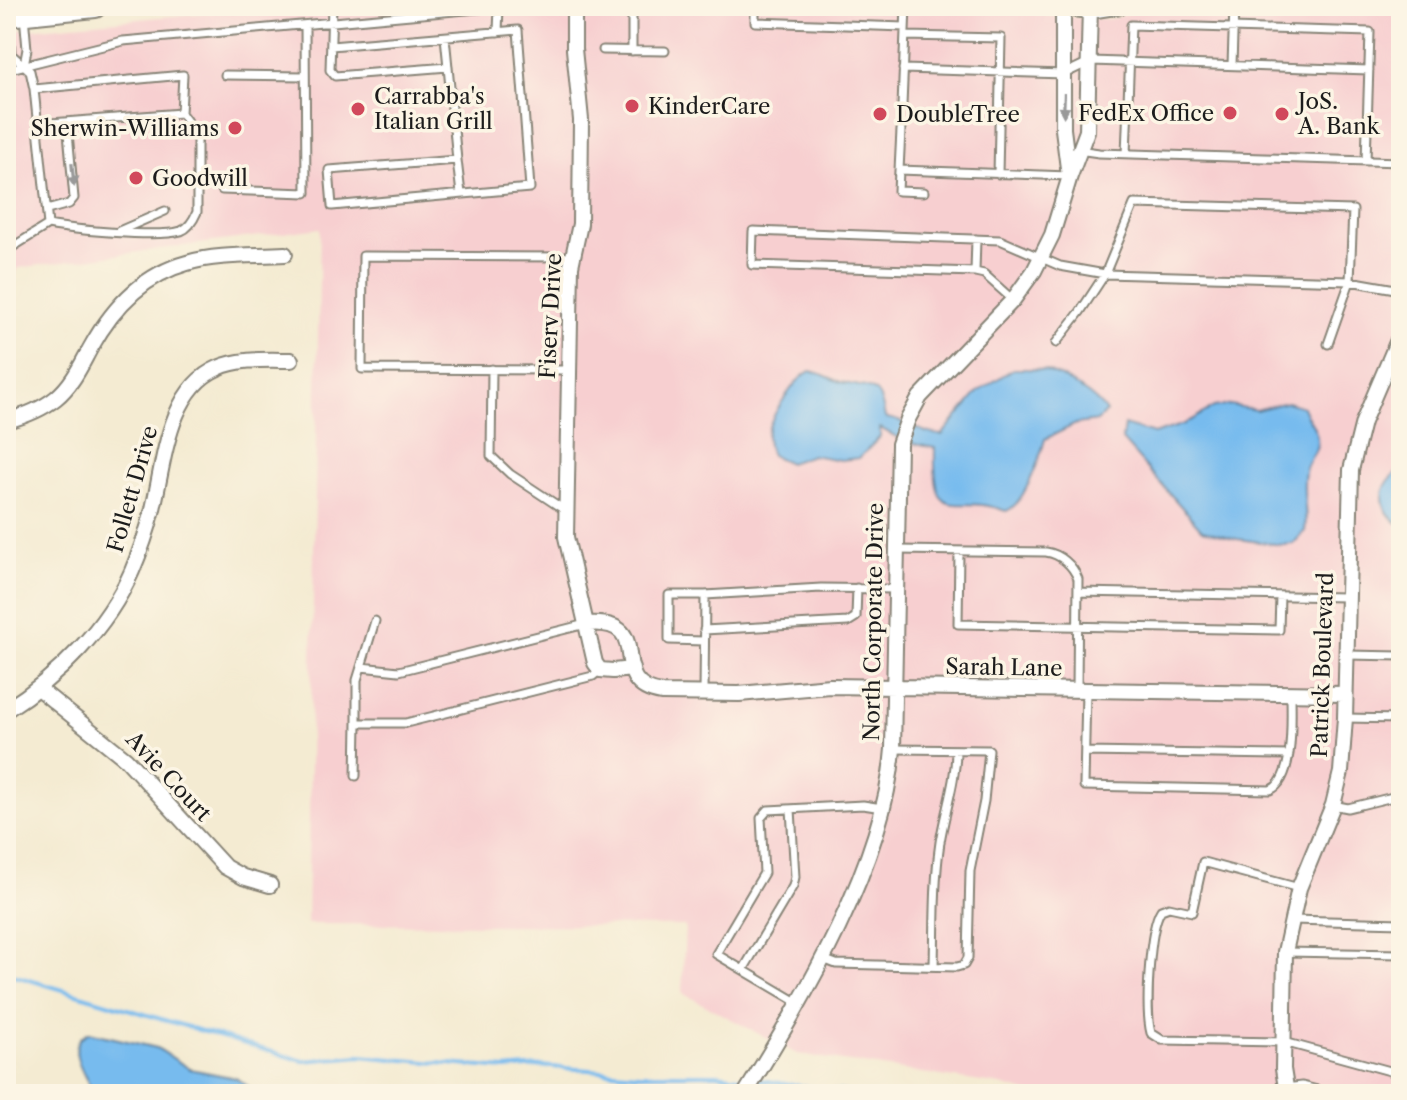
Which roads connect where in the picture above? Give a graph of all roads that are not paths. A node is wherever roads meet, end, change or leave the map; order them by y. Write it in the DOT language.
graph roads {
  1 [pos="95,6"];
  2 [pos="332,6"];
  3 [pos="608,6"];
  4 [pos="632,6"];
  5 [pos="755,6"];
  6 [pos="906,6"];
  7 [pos="1121,6"];
  8 [pos="1234,6"];
  9 [pos="499,7"];
  10 [pos="1058,7"];
  11 [pos="574,8"];
  12 [pos="1090,9"];
  13 [pos="13,12"];
  14 [pos="333,22"];
  15 [pos="305,25"];
  16 [pos="1234,28"];
  17 [pos="905,31"];
  18 [pos="498,32"];
  19 [pos="445,37"];
  20 [pos="331,46"];
  21 [pos="603,50"];
  22 [pos="632,51"];
  23 [pos="665,51"];
  24 [pos="1091,61"];
  25 [pos="1130,62"];
  26 [pos="24,65"];
  27 [pos="1232,65"];
  28 [pos="448,67"];
  29 [pos="903,69"];
  30 [pos="6,70"];
  31 [pos="1369,70"];
  32 [pos="1000,72"];
  33 [pos="1064,74"];
  34 [pos="225,75"];
  35 [pos="304,76"];
  36 [pos="34,89"];
  37 [pos="902,106"];
  38 [pos="181,113"];
  39 [pos="67,122"];
  40 [pos="38,124"];
  41 [pos="901,130"];
  42 [pos="1064,148"];
  43 [pos="1081,150"];
  44 [pos="1126,154"];
  45 [pos="457,160"];
  46 [pos="1366,161"];
  47 [pos="1401,162"];
  48 [pos="899,170"];
  49 [pos="998,174"];
  50 [pos="1070,176"];
  51 [pos="222,190"];
  52 [pos="924,192"];
  53 [pos="461,194"];
  54 [pos="47,210"];
  55 [pos="165,211"];
  56 [pos="48,225"];
  57 [pos="117,232"];
  58 [pos="976,239"];
  59 [pos="6,251"];
  60 [pos="285,254"];
  61 [pos="573,257"];
  62 [pos="1041,259"];
  63 [pos="975,272"];
  64 [pos="1105,274"];
  65 [pos="1350,281"];
  66 [pos="1401,290"];
  67 [pos="1013,300"];
  68 [pos="1401,333"];
  69 [pos="1056,343"];
  70 [pos="1328,344"];
  71 [pos="291,360"];
  72 [pos="492,369"];
  73 [pos="1394,369"];
  74 [pos="569,370"];
  75 [pos="6,421"];
  76 [pos="566,511"];
  77 [pos="897,550"];
  78 [pos="959,551"];
  79 [pos="857,588"];
  80 [pos="896,589"];
  81 [pos="1078,592"];
  82 [pos="705,595"];
  83 [pos="1280,596"];
  84 [pos="1346,597"];
  85 [pos="375,621"];
  86 [pos="586,624"];
  87 [pos="1077,626"];
  88 [pos="704,630"];
  89 [pos="704,641"];
  90 [pos="1346,655"];
  91 [pos="1401,656"];
  92 [pos="361,667"];
  93 [pos="632,669"];
  94 [pos="600,670"];
  95 [pos="894,687"];
  96 [pos="39,689"];
  97 [pos="1081,690"];
  98 [pos="1291,693"];
  99 [pos="1345,694"];
  100 [pos="704,695"];
  101 [pos="6,710"];
  102 [pos="1345,718"];
  103 [pos="1401,719"];
  104 [pos="357,723"];
  105 [pos="893,749"];
  106 [pos="956,750"];
  107 [pos="1085,752"];
  108 [pos="1288,755"];
  109 [pos="356,776"];
  110 [pos="1401,795"];
  111 [pos="1333,805"];
  112 [pos="884,808"];
  113 [pos="791,809"];
  114 [pos="270,885"];
  115 [pos="1299,888"];
  116 [pos="1290,920"];
  117 [pos="1401,923"];
  118 [pos="1285,952"];
  119 [pos="1401,954"];
  120 [pos="823,959"];
  121 [pos="934,966"];
  122 [pos="743,970"];
  123 [pos="799,1003"];
  124 [pos="1284,1042"];
  125 [pos="1401,1074"];
  126 [pos="1286,1091"];
  127 [pos="746,1092"];
  128 [pos="1333,1094"];
  1 -- 13 [label="main road"];
  2 -- 14 [label="lane"];
  3 -- 11 [label="street"];
  4 -- 22 [label="lane"];
  5 -- 17 [label="lane"];
  6 -- 17 [label="lane"];
  7 -- 12 [label="street"];
  8 -- 16 [label="lane"];
  9 -- 11 [label="lane"];
  9 -- 14 [label="lane"];
  9 -- 18 [label="lane"];
  10 -- 12 [label="street"];
  10 -- 33 [label="street"];
  11 -- 61 [label="street, Fiserv Drive"];
  12 -- 24 [label="street, North Corporate Drive"];
  13 -- 26 [label="lane"];
  13 -- 26 [label="lane"];
  14 -- 15 [label="lane"];
  14 -- 20 [label="lane"];
  15 -- 26 [label="lane"];
  15 -- 35 [label="lane"];
  16 -- 25 [label="lane"];
  16 -- 27 [label="lane"];
  16 -- 31 [label="lane"];
  17 -- 29 [label="lane"];
  17 -- 32 [label="lane"];
  18 -- 19 [label="lane"];
  18 -- 53 [label="lane"];
  19 -- 20 [label="lane"];
  19 -- 28 [label="lane"];
  20 -- 28 [label="lane"];
  21 -- 22 [label="lane"];
  22 -- 23 [label="lane"];
  24 -- 25 [label="lane"];
  24 -- 33 [label="lane"];
  24 -- 43 [label="street, North Corporate Drive"];
  25 -- 27 [label="lane"];
  25 -- 44 [label="lane"];
  26 -- 30 [label="lane"];
  26 -- 36 [label="lane"];
  27 -- 31 [label="lane"];
  28 -- 45 [label="lane"];
  29 -- 32 [label="lane"];
  29 -- 37 [label="lane"];
  31 -- 46 [label="lane"];
  32 -- 33 [label="lane"];
  32 -- 49 [label="lane"];
  33 -- 42 [label="street, one-way"];
  34 -- 35 [label="lane"];
  35 -- 51 [label="lane"];
  36 -- 38 [label="lane"];
  36 -- 40 [label="lane"];
  38 -- 39 [label="lane"];
  38 -- 57 [label="lane"];
  39 -- 40 [label="lane"];
  39 -- 54 [label="lane, one-way"];
  40 -- 54 [label="lane"];
  41 -- 48 [label="lane"];
  42 -- 43 [label="lane"];
  42 -- 50 [label="street"];
  43 -- 44 [label="lane"];
  43 -- 50 [label="street, North Corporate Drive"];
  44 -- 46 [label="lane"];
  45 -- 53 [label="lane"];
  45 -- 53 [label="lane"];
  46 -- 47 [label="lane"];
  48 -- 49 [label="lane"];
  48 -- 52 [label="lane"];
  49 -- 50 [label="lane"];
  50 -- 62 [label="street, North Corporate Drive"];
  54 -- 56 [label="lane"];
  55 -- 57 [label="lane"];
  56 -- 57 [label="lane"];
  56 -- 59 [label="lane"];
  58 -- 62 [label="lane"];
  58 -- 63 [label="lane"];
  58 -- 63 [label="lane"];
  60 -- 75 [label="street"];
  61 -- 72 [label="lane"];
  61 -- 74 [label="street, Fiserv Drive"];
  62 -- 64 [label="lane"];
  62 -- 67 [label="street, North Corporate Drive"];
  63 -- 67 [label="lane"];
  64 -- 65 [label="lane"];
  64 -- 65 [label="lane"];
  64 -- 69 [label="lane"];
  65 -- 66 [label="lane"];
  65 -- 70 [label="lane"];
  67 -- 77 [label="street, North Corporate Drive"];
  68 -- 73 [label="street, Patrick Boulevard"];
  71 -- 96 [label="street, Follett Drive"];
  72 -- 74 [label="lane"];
  72 -- 76 [label="lane"];
  73 -- 84 [label="street, Patrick Boulevard"];
  74 -- 76 [label="street, Fiserv Drive"];
  76 -- 86 [label="street, Fiserv Drive"];
  77 -- 78 [label="lane"];
  77 -- 80 [label="street, North Corporate Drive"];
  78 -- 81 [label="lane"];
  78 -- 87 [label="lane"];
  79 -- 80 [label="lane"];
  79 -- 82 [label="lane"];
  79 -- 88 [label="lane"];
  80 -- 95 [label="street, North Corporate Drive"];
  81 -- 83 [label="lane"];
  81 -- 87 [label="lane"];
  82 -- 88 [label="lane"];
  82 -- 89 [label="lane"];
  83 -- 84 [label="lane"];
  83 -- 87 [label="lane"];
  84 -- 90 [label="street, Patrick Boulevard"];
  85 -- 92 [label="lane"];
  86 -- 92 [label="lane"];
  86 -- 93 [label="street"];
  86 -- 94 [label="street, Fiserv Drive"];
  87 -- 97 [label="lane"];
  88 -- 89 [label="lane"];
  89 -- 100 [label="lane"];
  90 -- 91 [label="lane"];
  90 -- 99 [label="street, Patrick Boulevard"];
  92 -- 104 [label="lane"];
  93 -- 94 [label="street"];
  93 -- 100 [label="street, Sarah Lane"];
  94 -- 104 [label="lane"];
  95 -- 97 [label="street, Sarah Lane"];
  95 -- 100 [label="street, Sarah Lane"];
  95 -- 105 [label="street, North Corporate Drive"];
  96 -- 101 [label="street, Follett Drive"];
  96 -- 114 [label="street, Avie Court"];
  97 -- 98 [label="street, Sarah Lane"];
  97 -- 107 [label="lane"];
  98 -- 99 [label="street, Sarah Lane"];
  98 -- 108 [label="lane"];
  99 -- 102 [label="street, Patrick Boulevard"];
  102 -- 103 [label="lane"];
  102 -- 111 [label="street, Patrick Boulevard"];
  104 -- 109 [label="lane"];
  105 -- 106 [label="lane"];
  105 -- 112 [label="street, North Corporate Drive"];
  106 -- 121 [label="lane"];
  106 -- 121 [label="lane"];
  107 -- 108 [label="lane"];
  107 -- 108 [label="lane"];
  110 -- 111 [label="lane"];
  111 -- 115 [label="street, Patrick Boulevard"];
  112 -- 113 [label="lane"];
  112 -- 120 [label="street, North Corporate Drive"];
  113 -- 122 [label="lane"];
  113 -- 122 [label="lane"];
  115 -- 116 [label="street, Patrick Boulevard"];
  115 -- 124 [label="lane"];
  116 -- 117 [label="lane"];
  116 -- 118 [label="street, Patrick Boulevard"];
  118 -- 119 [label="lane"];
  118 -- 124 [label="street, Patrick Boulevard"];
  120 -- 121 [label="lane"];
  120 -- 123 [label="street, North Corporate Drive"];
  122 -- 123 [label="lane"];
  123 -- 127 [label="street, North Corporate Drive"];
  124 -- 125 [label="lane"];
  124 -- 126 [label="street, Patrick Boulevard"];
  126 -- 128 [label="lane"];
}
